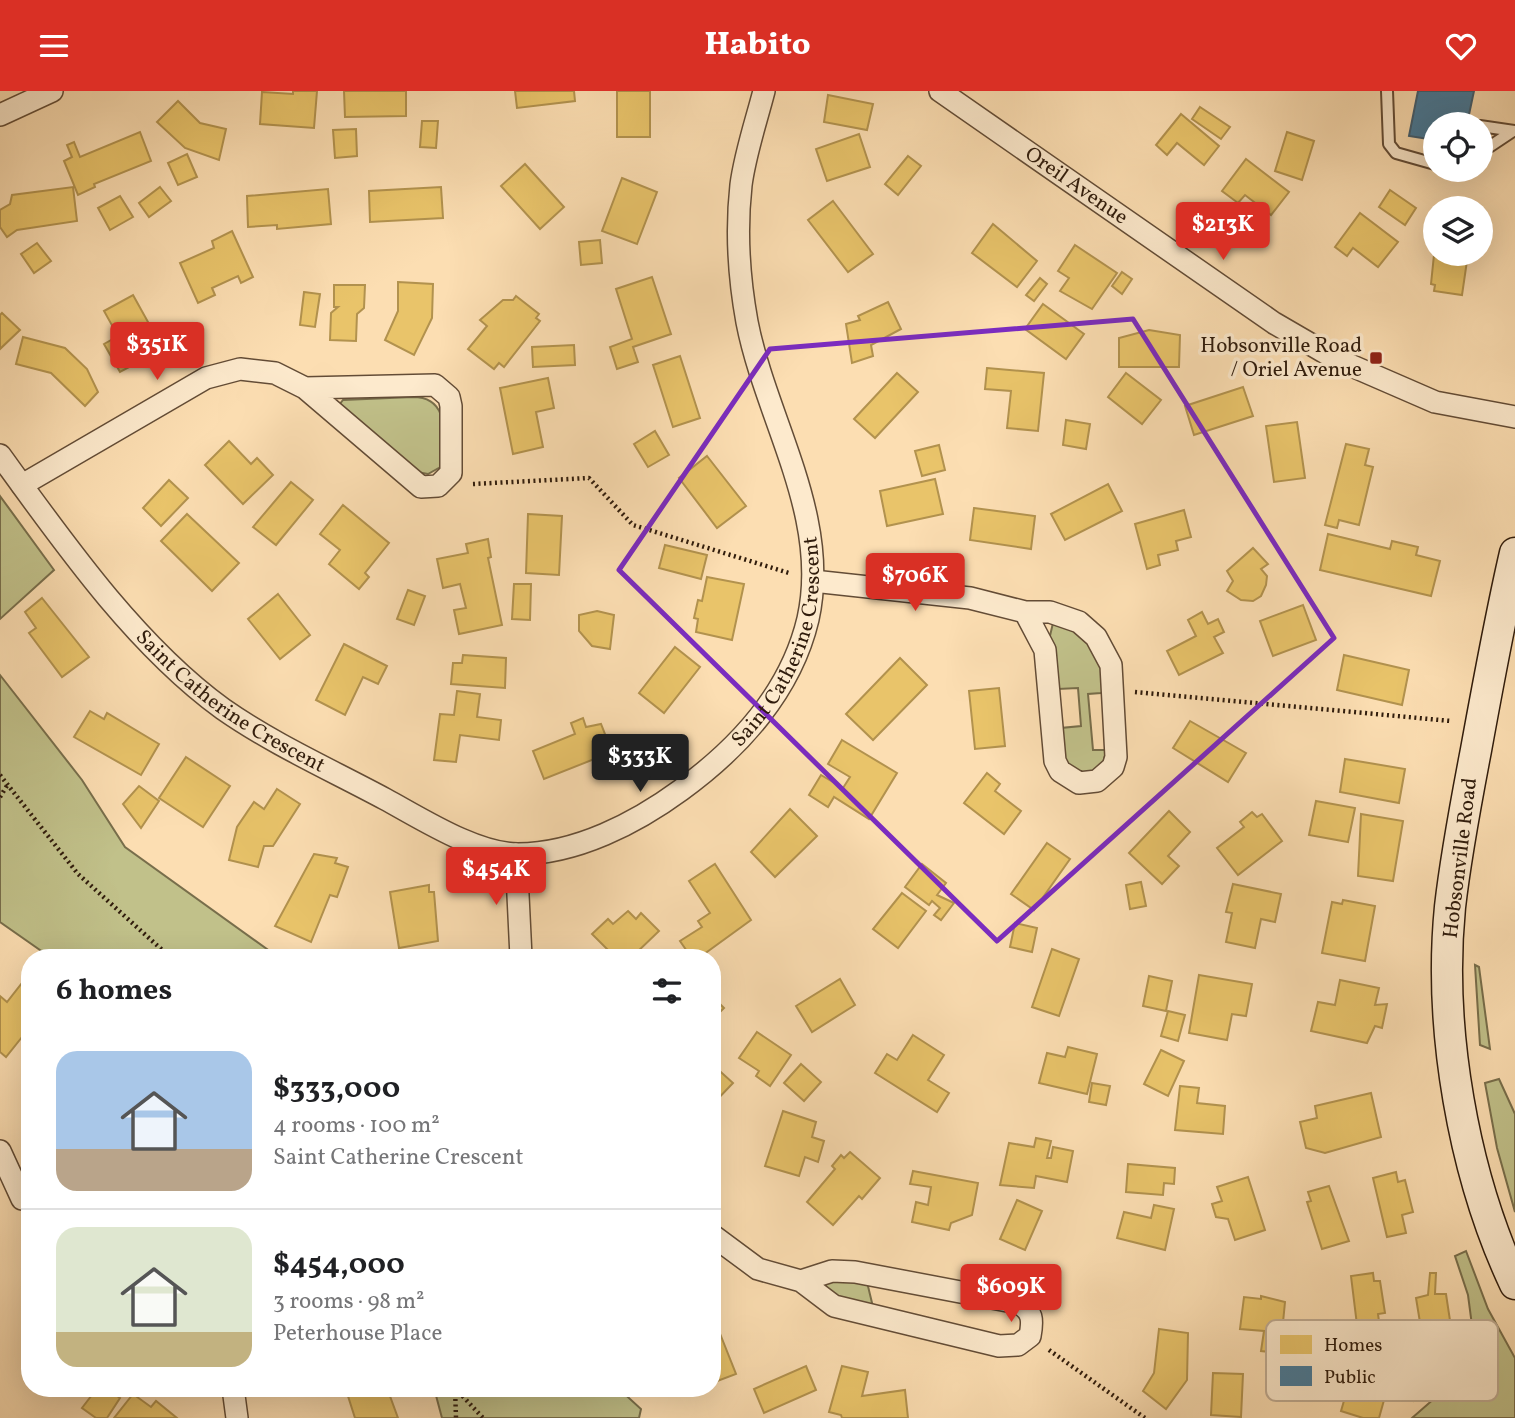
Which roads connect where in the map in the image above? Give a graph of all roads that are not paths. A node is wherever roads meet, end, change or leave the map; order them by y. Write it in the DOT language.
graph roads {
  1 [pos="52,91"];
  2 [pos="764,91"];
  3 [pos="940,91"];
  4 [pos="1387,91"];
  5 [pos="0,115"];
  6 [pos="1493,128"];
  7 [pos="1514,131"];
  8 [pos="1493,145"];
  9 [pos="1423,161"];
  10 [pos="305,388"];
  11 [pos="1515,417"];
  12 [pos="0,455"];
  13 [pos="22,485"];
  14 [pos="1515,553"];
  15 [pos="803,577"];
  16 [pos="1025,612"];
  17 [pos="516,854"];
  18 [pos="521,949"];
  19 [pos="0,1151"];
  20 [pos="0,1191"];
  21 [pos="21,1192"];
  22 [pos="21,1200"];
  23 [pos="721,1242"];
  24 [pos="802,1281"];
  25 [pos="1515,1284"];
  26 [pos="234,1397"];
  27 [pos="237,1418"];
  1 -- 5 [label="street"];
  2 -- 15 [label="street, Saint Catherine Crescent"];
  3 -- 11 [label="street, Oreil Avenue"];
  4 -- 9 [label="lane"];
  6 -- 7 [label="lane"];
  7 -- 8 [label="lane"];
  10 -- 10 [label="street"];
  10 -- 13 [label="street"];
  12 -- 13 [label="street, Saint Catherine Crescent"];
  13 -- 17 [label="street, Saint Catherine Crescent"];
  14 -- 25 [label="main road, Hobsonville Road"];
  15 -- 16 [label="street"];
  15 -- 17 [label="street, Saint Catherine Crescent"];
  16 -- 16 [label="street"];
  17 -- 18 [label="street"];
  19 -- 21 [label="street"];
  20 -- 22 [label="street"];
  23 -- 24 [label="street"];
  24 -- 24 [label="street"];
  26 -- 27 [label="street"];
}
